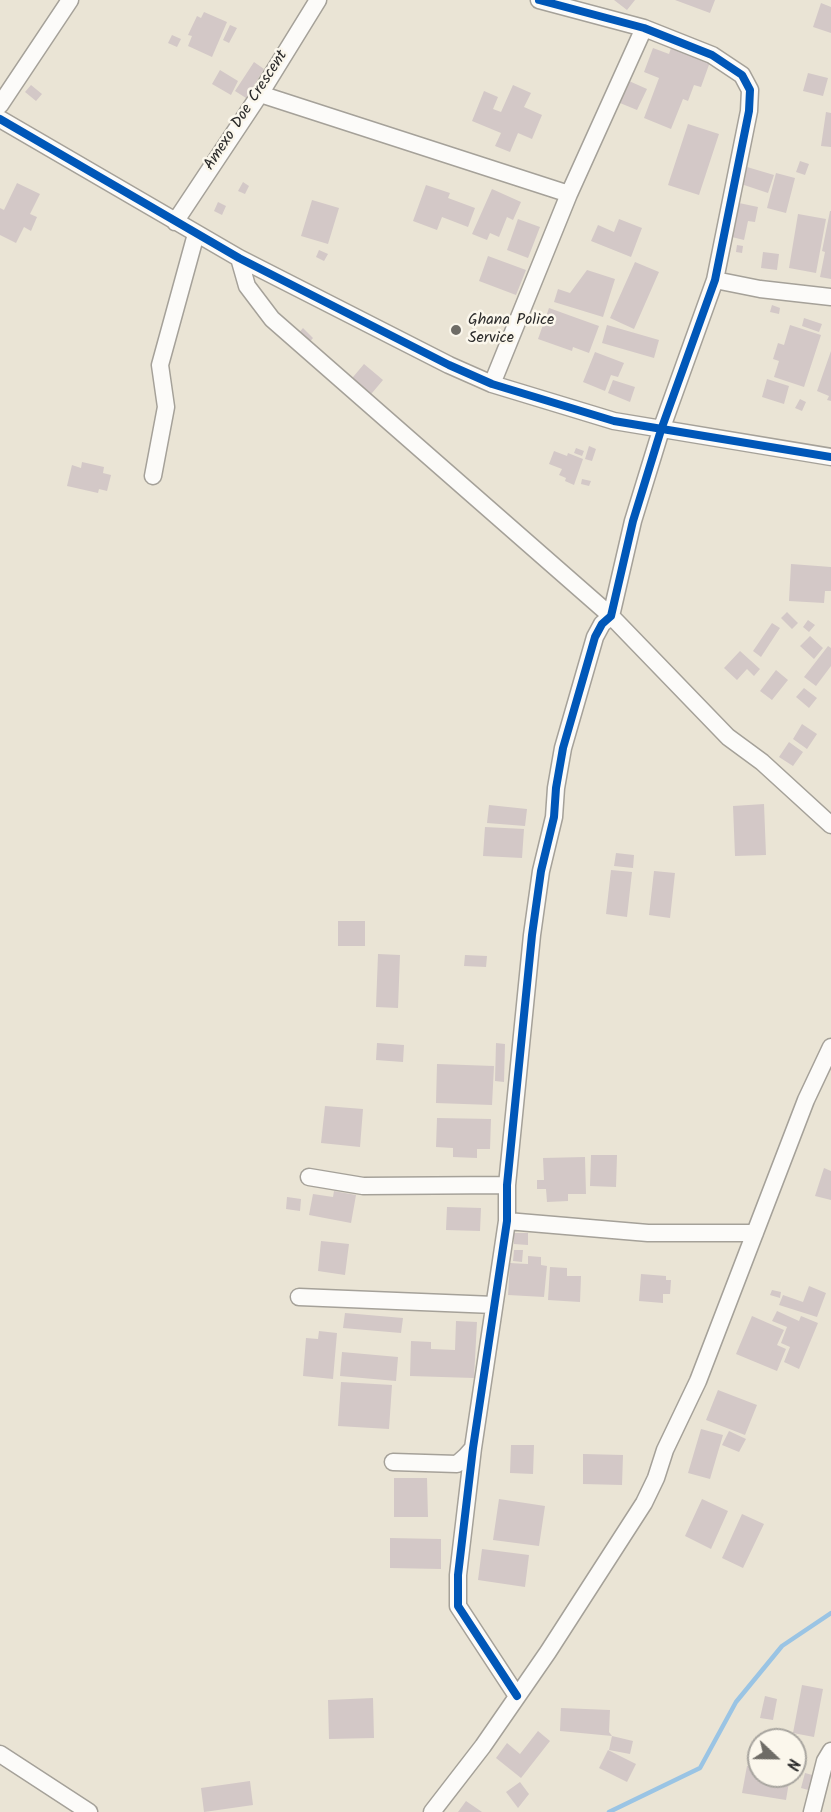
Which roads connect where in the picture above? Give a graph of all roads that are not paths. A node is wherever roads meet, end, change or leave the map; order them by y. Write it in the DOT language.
graph roads {
  1 [pos="70,0"];
  2 [pos="318,0"];
  3 [pos="539,0"];
  4 [pos="644,28"];
  5 [pos="260,94"];
  6 [pos="0,105"];
  7 [pos="0,119"];
  8 [pos="569,194"];
  9 [pos="175,222"];
  10 [pos="196,234"];
  11 [pos="239,258"];
  12 [pos="716,280"];
  13 [pos="831,297"];
  14 [pos="492,384"];
  15 [pos="662,430"];
  16 [pos="831,457"];
  17 [pos="153,476"];
  18 [pos="611,616"];
  19 [pos="831,825"];
  20 [pos="831,1047"];
  21 [pos="309,1178"];
  22 [pos="507,1185"];
  23 [pos="507,1221"];
  24 [pos="755,1233"];
  25 [pos="299,1297"];
  26 [pos="494,1305"];
  27 [pos="472,1448"];
  28 [pos="393,1462"];
  29 [pos="517,1696"];
  30 [pos="831,1751"];
  31 [pos="0,1754"];
  32 [pos="89,1812"];
  33 [pos="432,1812"];
  34 [pos="812,1812"];
  1 -- 6 [label="street"];
  2 -- 5 [label="street, Amexo Doe Crescent"];
  3 -- 4 [label="street"];
  4 -- 8 [label="street"];
  4 -- 12 [label="street"];
  5 -- 8 [label="street"];
  5 -- 9 [label="street, Amexo Doe Crescent"];
  7 -- 9 [label="street"];
  8 -- 14 [label="street"];
  9 -- 10 [label="street"];
  10 -- 11 [label="street"];
  10 -- 17 [label="street"];
  11 -- 14 [label="street"];
  11 -- 18 [label="street"];
  12 -- 13 [label="street"];
  12 -- 15 [label="street"];
  14 -- 15 [label="street"];
  15 -- 16 [label="street"];
  15 -- 18 [label="street"];
  18 -- 19 [label="street"];
  18 -- 22 [label="street"];
  20 -- 24 [label="street"];
  21 -- 22 [label="street"];
  22 -- 23 [label="street"];
  23 -- 24 [label="street"];
  23 -- 26 [label="street"];
  24 -- 29 [label="street"];
  25 -- 26 [label="street"];
  26 -- 27 [label="street"];
  27 -- 28 [label="street"];
  27 -- 29 [label="street"];
  29 -- 33 [label="street"];
  30 -- 34 [label="street"];
  31 -- 32 [label="street"];
}
